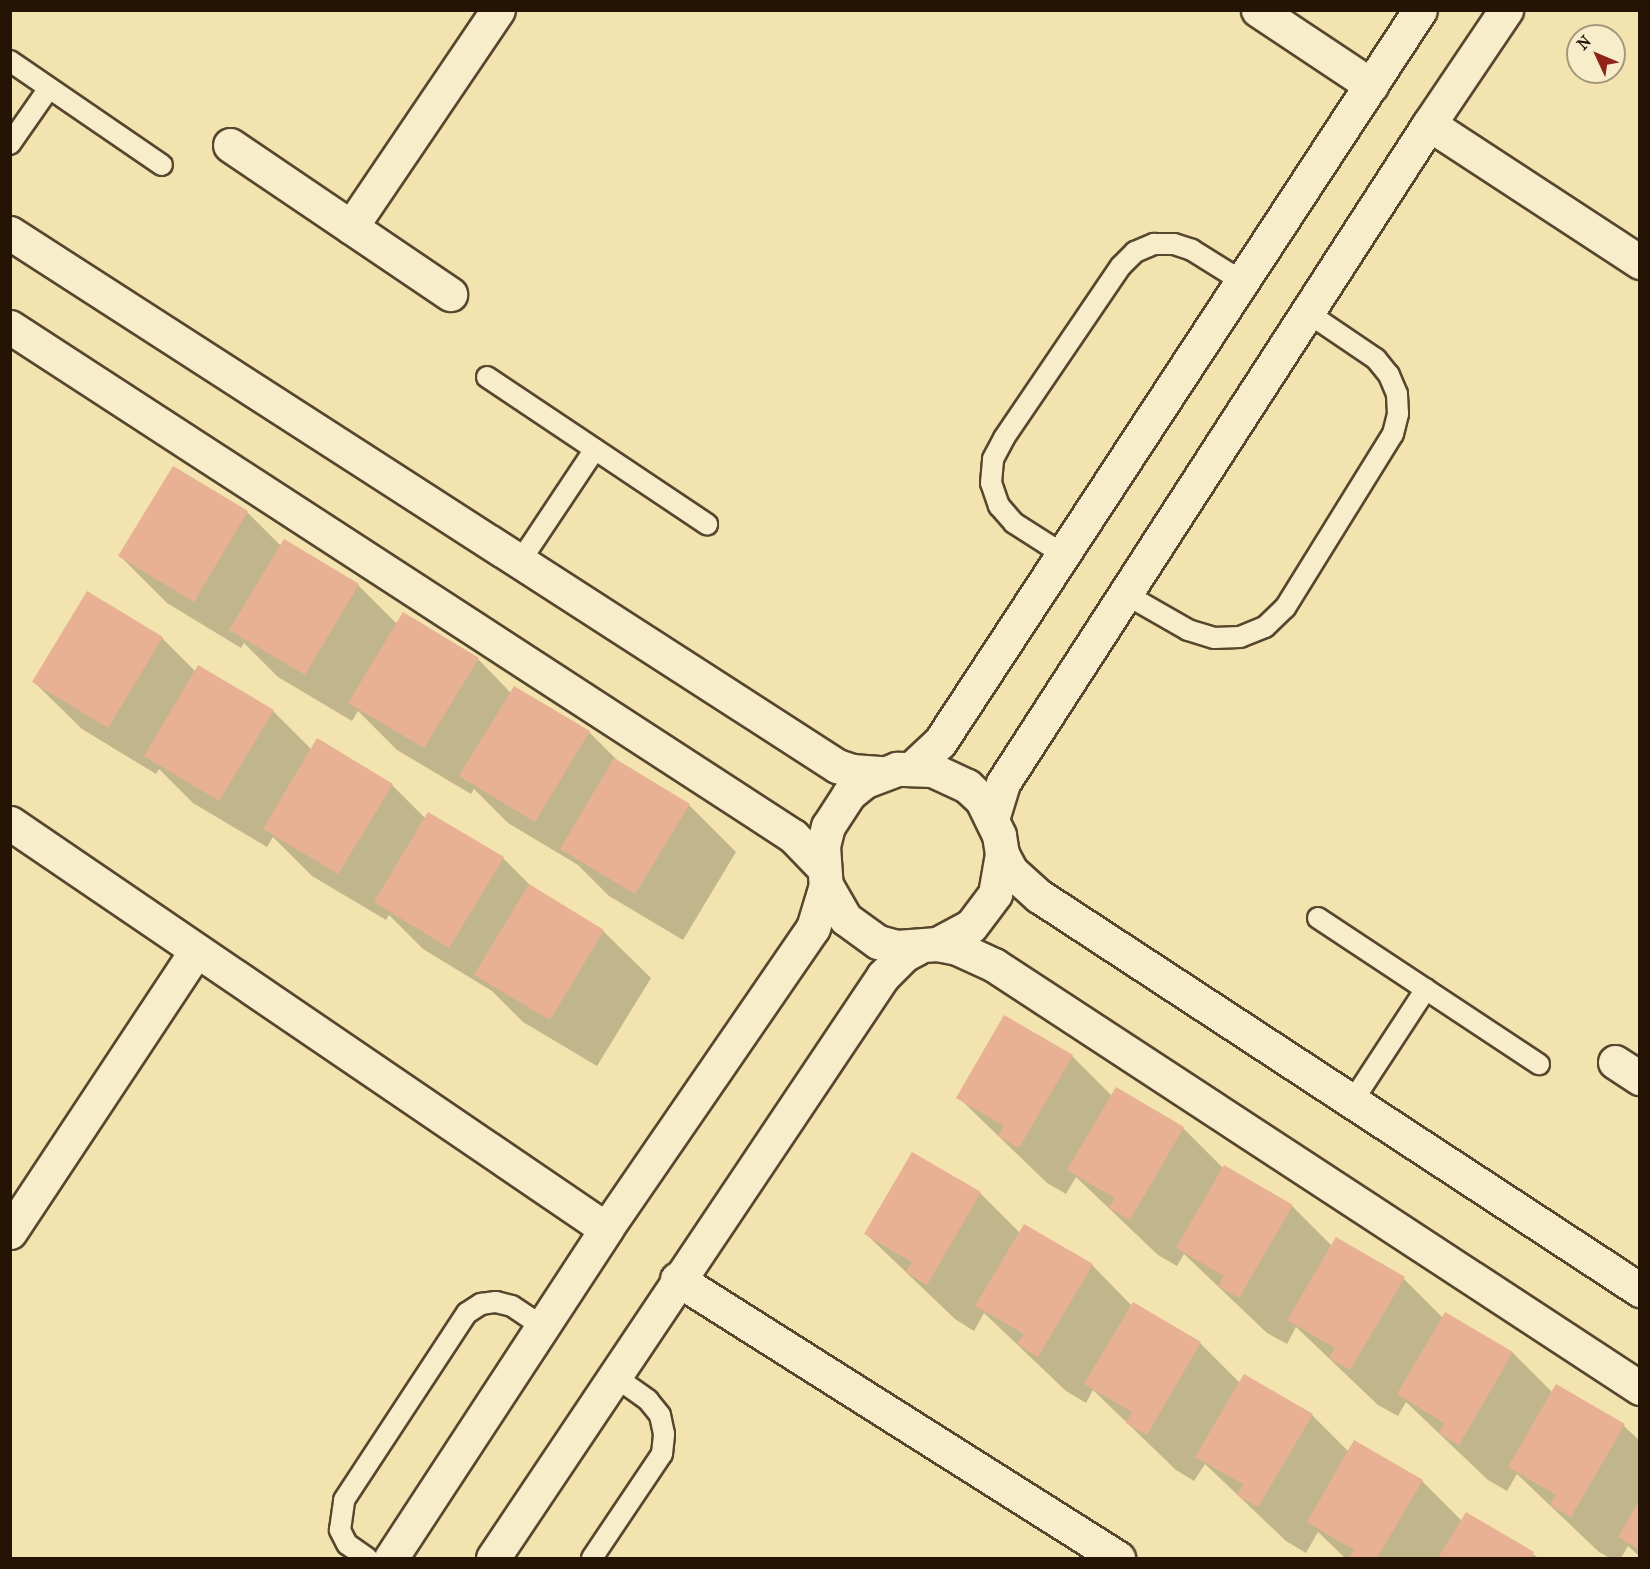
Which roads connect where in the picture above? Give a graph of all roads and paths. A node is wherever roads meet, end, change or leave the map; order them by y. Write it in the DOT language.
graph roads {
  1 [pos="498,10"];
  2 [pos="1258,10"];
  3 [pos="1420,10"];
  4 [pos="1506,10"];
  5 [pos="10,61"];
  6 [pos="1371,85"];
  7 [pos="49,88"];
  8 [pos="1428,124"];
  9 [pos="10,144"];
  10 [pos="230,145"];
  11 [pos="162,165"];
  12 [pos="351,227"];
  13 [pos="10,233"];
  14 [pos="1640,262"];
  15 [pos="1240,280"];
  16 [pos="450,294"];
  17 [pos="1308,313"];
  18 [pos="10,327"];
  19 [pos="487,377"];
  20 [pos="595,449"];
  21 [pos="707,524"];
  22 [pos="1061,553"];
  23 [pos="521,560"];
  24 [pos="1127,595"];
  25 [pos="898,770"];
  26 [pos="993,816"];
  27 [pos="10,823"];
  28 [pos="1002,854"];
  29 [pos="824,875"];
  30 [pos="1318,918"];
  31 [pos="927,946"];
  32 [pos="196,951"];
  33 [pos="1426,989"];
  34 [pos="1539,1064"];
  35 [pos="1352,1102"];
  36 [pos="606,1229"];
  37 [pos="10,1232"];
  38 [pos="677,1279"];
  39 [pos="1640,1290"];
  40 [pos="542,1326"];
  41 [pos="613,1375"];
  42 [pos="1640,1388"];
  43 [pos="1104,1555"];
  44 [pos="367,1558"];
  45 [pos="391,1558"];
  46 [pos="492,1558"];
  47 [pos="592,1558"];
  1 -- 12 [label="street"];
  2 -- 6 [label="street"];
  3 -- 6 [label="street"];
  4 -- 8 [label="street"];
  5 -- 7 [label="lane"];
  6 -- 15 [label="street"];
  7 -- 9 [label="lane"];
  7 -- 11 [label="lane"];
  8 -- 14 [label="street"];
  8 -- 17 [label="street"];
  10 -- 12 [label="street"];
  12 -- 16 [label="street"];
  13 -- 23 [label="street"];
  15 -- 22 [label="street"];
  15 -- 22 [label="lane"];
  17 -- 24 [label="street"];
  17 -- 24 [label="lane"];
  18 -- 29 [label="street"];
  19 -- 20 [label="lane"];
  20 -- 21 [label="lane"];
  20 -- 23 [label="lane"];
  22 -- 25 [label="street"];
  23 -- 25 [label="street"];
  24 -- 26 [label="street"];
  25 -- 26 [label="street"];
  25 -- 29 [label="street"];
  26 -- 28 [label="street"];
  27 -- 32 [label="street"];
  28 -- 31 [label="street"];
  28 -- 35 [label="street"];
  29 -- 31 [label="street"];
  29 -- 36 [label="street"];
  30 -- 33 [label="lane"];
  31 -- 38 [label="street"];
  31 -- 42 [label="street"];
  32 -- 36 [label="street"];
  32 -- 37 [label="street"];
  33 -- 34 [label="lane"];
  33 -- 35 [label="lane"];
  35 -- 39 [label="street"];
  36 -- 40 [label="street"];
  38 -- 41 [label="street"];
  38 -- 43 [label="street"];
  40 -- 44 [label="lane"];
  40 -- 45 [label="street"];
  41 -- 46 [label="street"];
  41 -- 47 [label="lane"];
}
